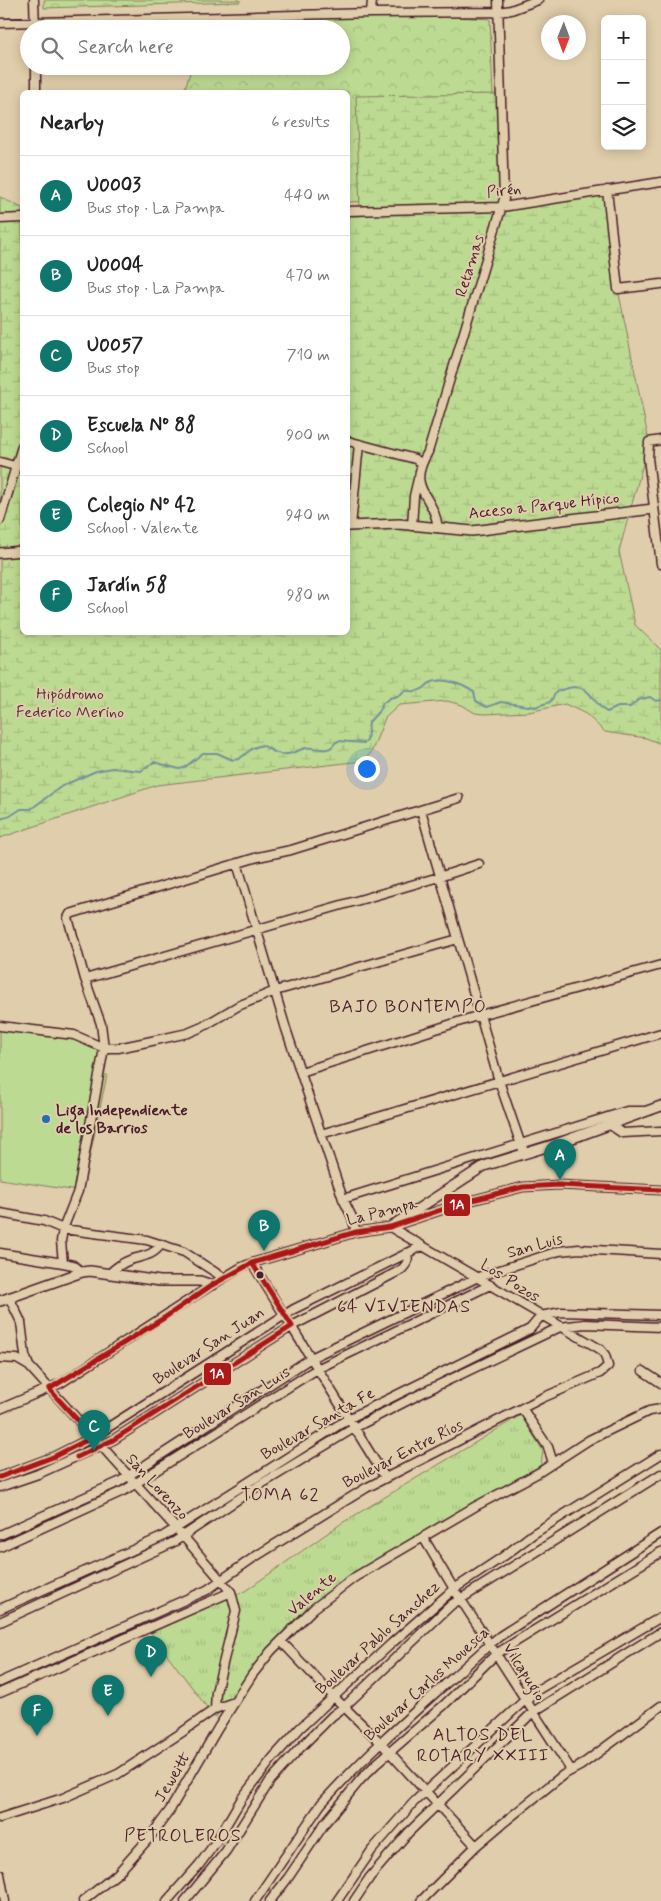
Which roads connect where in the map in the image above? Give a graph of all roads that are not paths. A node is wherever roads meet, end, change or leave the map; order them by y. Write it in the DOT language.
graph roads {
  1 [pos="34,0"];
  2 [pos="372,0"];
  3 [pos="498,0"];
  4 [pos="538,0"];
  5 [pos="499,12"];
  6 [pos="371,14"];
  7 [pos="35,20"];
  8 [pos="203,20"];
  9 [pos="0,23"];
  10 [pos="20,25"];
  11 [pos="36,75"];
  12 [pos="36,90"];
  13 [pos="661,182"];
  14 [pos="607,190"];
  15 [pos="502,207"];
  16 [pos="350,211"];
  17 [pos="20,218"];
  18 [pos="0,219"];
  19 [pos="661,284"];
  20 [pos="661,440"];
  21 [pos="350,442"];
  22 [pos="359,444"];
  23 [pos="20,452"];
  24 [pos="0,462"];
  25 [pos="421,463"];
  26 [pos="15,466"];
  27 [pos="418,479"];
  28 [pos="657,508"];
  29 [pos="350,518"];
  30 [pos="0,520"];
  31 [pos="350,526"];
  32 [pos="412,526"];
  33 [pos="438,528"];
  34 [pos="20,551"];
  35 [pos="0,553"];
  36 [pos="661,564"];
  37 [pos="459,798"];
  38 [pos="421,810"];
  39 [pos="237,863"];
  40 [pos="479,864"];
  41 [pos="439,877"];
  42 [pos="255,929"];
  43 [pos="458,939"];
  44 [pos="661,965"];
  45 [pos="85,979"];
  46 [pos="275,992"];
  47 [pos="480,1015"];
  48 [pos="0,1026"];
  49 [pos="661,1033"];
  50 [pos="104,1048"];
  51 [pos="301,1072"];
  52 [pos="499,1081"];
  53 [pos="661,1106"];
  54 [pos="649,1111"];
  55 [pos="610,1125"];
  56 [pos="661,1131"];
  57 [pos="320,1134"];
  58 [pos="523,1149"];
  59 [pos="661,1190"];
  60 [pos="343,1199"];
  61 [pos="0,1213"];
  62 [pos="390,1227"];
  63 [pos="63,1229"];
  64 [pos="356,1232"];
  65 [pos="160,1244"];
  66 [pos="422,1246"];
  67 [pos="0,1253"];
  68 [pos="407,1253"];
  69 [pos="661,1254"];
  70 [pos="63,1263"];
  71 [pos="252,1263"];
  72 [pos="82,1272"];
  73 [pos="109,1274"];
  74 [pos="478,1277"];
  75 [pos="224,1278"];
  76 [pos="490,1284"];
  77 [pos="212,1285"];
  78 [pos="4,1299"];
  79 [pos="284,1314"];
  80 [pos="661,1315"];
  81 [pos="541,1316"];
  82 [pos="292,1326"];
  83 [pos="560,1327"];
  84 [pos="661,1327"];
  85 [pos="0,1358"];
  86 [pos="311,1358"];
  87 [pos="29,1366"];
  88 [pos="608,1366"];
  89 [pos="318,1369"];
  90 [pos="644,1371"];
  91 [pos="661,1383"];
  92 [pos="49,1389"];
  93 [pos="522,1408"];
  94 [pos="661,1408"];
  95 [pos="0,1409"];
  96 [pos="348,1419"];
  97 [pos="354,1428"];
  98 [pos="93,1437"];
  99 [pos="101,1446"];
  100 [pos="661,1454"];
  101 [pos="553,1463"];
  102 [pos="661,1474"];
  103 [pos="128,1475"];
  104 [pos="0,1477"];
  105 [pos="385,1477"];
  106 [pos="136,1484"];
  107 [pos="0,1487"];
  108 [pos="175,1527"];
  109 [pos="661,1533"];
  110 [pos="0,1534"];
  111 [pos="184,1536"];
  112 [pos="422,1537"];
  113 [pos="0,1547"];
  114 [pos="661,1552"];
  115 [pos="221,1579"];
  116 [pos="454,1589"];
  117 [pos="231,1592"];
  118 [pos="460,1599"];
  119 [pos="0,1610"];
  120 [pos="661,1617"];
  121 [pos="0,1622"];
  122 [pos="661,1632"];
  123 [pos="281,1641"];
  124 [pos="490,1644"];
  125 [pos="496,1654"];
  126 [pos="0,1682"];
  127 [pos="0,1693"];
  128 [pos="334,1697"];
  129 [pos="525,1700"];
  130 [pos="234,1702"];
  131 [pos="661,1706"];
  132 [pos="344,1707"];
  133 [pos="215,1709"];
  134 [pos="533,1712"];
  135 [pos="381,1743"];
  136 [pos="389,1752"];
  137 [pos="571,1770"];
  138 [pos="425,1792"];
  139 [pos="437,1805"];
  140 [pos="0,1818"];
  141 [pos="476,1846"];
  142 [pos="0,1874"];
  143 [pos="1,1885"];
  144 [pos="5,1901"];
  145 [pos="83,1901"];
  146 [pos="167,1901"];
  147 [pos="185,1901"];
  148 [pos="255,1901"];
  149 [pos="270,1901"];
  150 [pos="336,1901"];
  151 [pos="354,1901"];
  152 [pos="421,1901"];
  1 -- 7 [label="street"];
  2 -- 6 [label="street"];
  3 -- 5 [label="street, Retamas"];
  4 -- 5 [label="street"];
  5 -- 6 [label="street"];
  5 -- 15 [label="street, Retamas"];
  6 -- 8 [label="street"];
  9 -- 10 [label="street"];
  11 -- 12 [label="street"];
  13 -- 14 [label="street, Pirén"];
  14 -- 15 [label="street, Pirén"];
  14 -- 19 [label="street"];
  15 -- 16 [label="street, Pirén"];
  15 -- 25 [label="street, Retamas"];
  17 -- 18 [label="street"];
  20 -- 28 [label="street"];
  21 -- 22 [label="street"];
  22 -- 25 [label="street"];
  22 -- 29 [label="street"];
  23 -- 26 [label="street"];
  24 -- 26 [label="street"];
  25 -- 27 [label="street, Retamas"];
  26 -- 30 [label="street"];
  27 -- 32 [label="street, Retamas"];
  27 -- 33 [label="street"];
  28 -- 33 [label="street, Acceso a Parque Hípico"];
  28 -- 36 [label="street"];
  31 -- 32 [label="street, Acceso a Parque Hípico"];
  32 -- 33 [label="street, Acceso a Parque Hípico"];
  34 -- 35 [label="street"];
  37 -- 38 [label="street"];
  38 -- 39 [label="street"];
  38 -- 41 [label="street"];
  39 -- 42 [label="street"];
  39 -- 45 [label="street"];
  40 -- 41 [label="street"];
  41 -- 42 [label="street"];
  41 -- 43 [label="street"];
  42 -- 45 [label="street"];
  42 -- 46 [label="street"];
  43 -- 46 [label="street"];
  43 -- 47 [label="street"];
  44 -- 47 [label="street"];
  45 -- 50 [label="street"];
  46 -- 50 [label="street"];
  46 -- 51 [label="street"];
  47 -- 51 [label="street"];
  47 -- 52 [label="street"];
  48 -- 50 [label="street"];
  49 -- 52 [label="street"];
  50 -- 63 [label="street"];
  51 -- 57 [label="street"];
  52 -- 57 [label="street"];
  52 -- 58 [label="street"];
  53 -- 54 [label="street"];
  54 -- 55 [label="street"];
  54 -- 58 [label="street"];
  55 -- 56 [label="street"];
  55 -- 58 [label="street"];
  57 -- 60 [label="street"];
  58 -- 60 [label="street"];
  58 -- 62 [label="street"];
  59 -- 62 [label="street, La Pampa"];
  60 -- 64 [label="street"];
  61 -- 63 [label="street"];
  62 -- 64 [label="street, La Pampa"];
  62 -- 66 [label="street, Los Pozos"];
  63 -- 65 [label="street"];
  63 -- 70 [label="street"];
  64 -- 71 [label="street, La Pampa"];
  65 -- 73 [label="street"];
  65 -- 75 [label="street"];
  66 -- 68 [label="street, Boulevar San Juan"];
  66 -- 74 [label="street, Los Pozos"];
  67 -- 70 [label="street"];
  68 -- 79 [label="street, Boulevar San Juan"];
  68 -- 82 [label="street, Boulevar San Juan"];
  69 -- 74 [label="street, San Luis"];
  70 -- 72 [label="street"];
  71 -- 75 [label="street, La Pampa"];
  71 -- 79 [label="street"];
  72 -- 73 [label="street"];
  72 -- 78 [label="street"];
  73 -- 77 [label="street"];
  74 -- 76 [label="street, Los Pozos"];
  74 -- 86 [label="street, Boulevar San Luis"];
  75 -- 77 [label="street, La Pampa"];
  76 -- 81 [label="street, Los Pozos"];
  76 -- 89 [label="street, Boulevar San Luis"];
  77 -- 92 [label="street, La Pampa"];
  78 -- 87 [label="street, San Lorenzo"];
  79 -- 82 [label="street"];
  79 -- 98 [label="street, Boulevar San Juan"];
  80 -- 81 [label="street"];
  81 -- 83 [label="street, Los Pozos"];
  81 -- 96 [label="street, Boulevar Santa Fe"];
  82 -- 86 [label="street"];
  82 -- 99 [label="street, Boulevar San Juan"];
  83 -- 84 [label="street, Boulevar Santa Fe"];
  83 -- 88 [label="street, Los Pozos"];
  83 -- 97 [label="street, Boulevar Santa Fe"];
  85 -- 87 [label="street"];
  86 -- 89 [label="street"];
  86 -- 103 [label="street, Boulevar San Luis"];
  87 -- 92 [label="street, San Lorenzo"];
  88 -- 93 [label="street, Boulevar Entre Ríos"];
  89 -- 96 [label="street"];
  89 -- 106 [label="street, Boulevar San Luis"];
  90 -- 91 [label="street"];
  92 -- 95 [label="street, La Pampa"];
  92 -- 98 [label="street, San Lorenzo"];
  93 -- 101 [label="street"];
  93 -- 105 [label="street, Boulevar Entre Ríos"];
  94 -- 101 [label="street, Valente"];
  96 -- 97 [label="street"];
  96 -- 108 [label="street, Boulevar Santa Fe"];
  97 -- 105 [label="street"];
  97 -- 111 [label="street, Boulevar Santa Fe"];
  98 -- 99 [label="street, San Lorenzo"];
  98 -- 104 [label="street, Boulevar San Juan"];
  99 -- 103 [label="street, San Lorenzo"];
  99 -- 107 [label="street, Boulevar San Juan"];
  100 -- 116 [label="street, Boulevar Pablo Sanchez"];
  101 -- 112 [label="street, Valente"];
  102 -- 118 [label="street, Boulevar Pablo Sanchez"];
  103 -- 106 [label="street, San Lorenzo"];
  103 -- 110 [label="street, Boulevar San Luis"];
  105 -- 115 [label="street, Boulevar Entre Ríos"];
  106 -- 108 [label="street, San Lorenzo"];
  106 -- 113 [label="street, Boulevar San Luis"];
  108 -- 111 [label="street, San Lorenzo"];
  108 -- 119 [label="street, Boulevar Santa Fe"];
  109 -- 124 [label="street, Boulevar Carlos Mouesca"];
  111 -- 115 [label="street, San Lorenzo"];
  111 -- 121 [label="street, Boulevar Santa Fe"];
  112 -- 116 [label="street, Vilcapugio"];
  112 -- 123 [label="street, Valente"];
  114 -- 125 [label="street, Boulevar Carlos Mouesca"];
  115 -- 117 [label="street, San Lorenzo"];
  115 -- 126 [label="street, Boulevar Entre Ríos"];
  116 -- 118 [label="street, Vilcapugio"];
  116 -- 128 [label="street, Boulevar Pablo Sanchez"];
  117 -- 127 [label="street"];
  117 -- 133 [label="street, San Lorenzo"];
  118 -- 124 [label="street, Vilcapugio"];
  118 -- 132 [label="street, Boulevar Pablo Sanchez"];
  120 -- 129 [label="street"];
  122 -- 134 [label="street"];
  123 -- 128 [label="street"];
  123 -- 130 [label="street, Valente"];
  124 -- 125 [label="street, Vilcapugio"];
  124 -- 135 [label="street, Boulevar Carlos Mouesca"];
  125 -- 129 [label="street, Vilcapugio"];
  125 -- 136 [label="street, Boulevar Carlos Mouesca"];
  128 -- 132 [label="street"];
  128 -- 146 [label="street, Boulevar Pablo Sanchez"];
  129 -- 134 [label="street, Vilcapugio"];
  129 -- 138 [label="street"];
  130 -- 133 [label="street"];
  130 -- 145 [label="street, Jeweitt"];
  131 -- 137 [label="street"];
  132 -- 135 [label="street"];
  132 -- 147 [label="street, Boulevar Pablo Sanchez"];
  133 -- 140 [label="street"];
  134 -- 137 [label="street, Vilcapugio"];
  134 -- 139 [label="street"];
  135 -- 136 [label="street"];
  135 -- 148 [label="street, Boulevar Carlos Mouesca"];
  136 -- 138 [label="street"];
  136 -- 149 [label="street, Boulevar Carlos Mouesca"];
  137 -- 141 [label="street"];
  138 -- 139 [label="street"];
  138 -- 150 [label="street"];
  139 -- 141 [label="street"];
  139 -- 151 [label="street"];
  141 -- 152 [label="street"];
  142 -- 143 [label="street"];
  143 -- 144 [label="street"];
}
